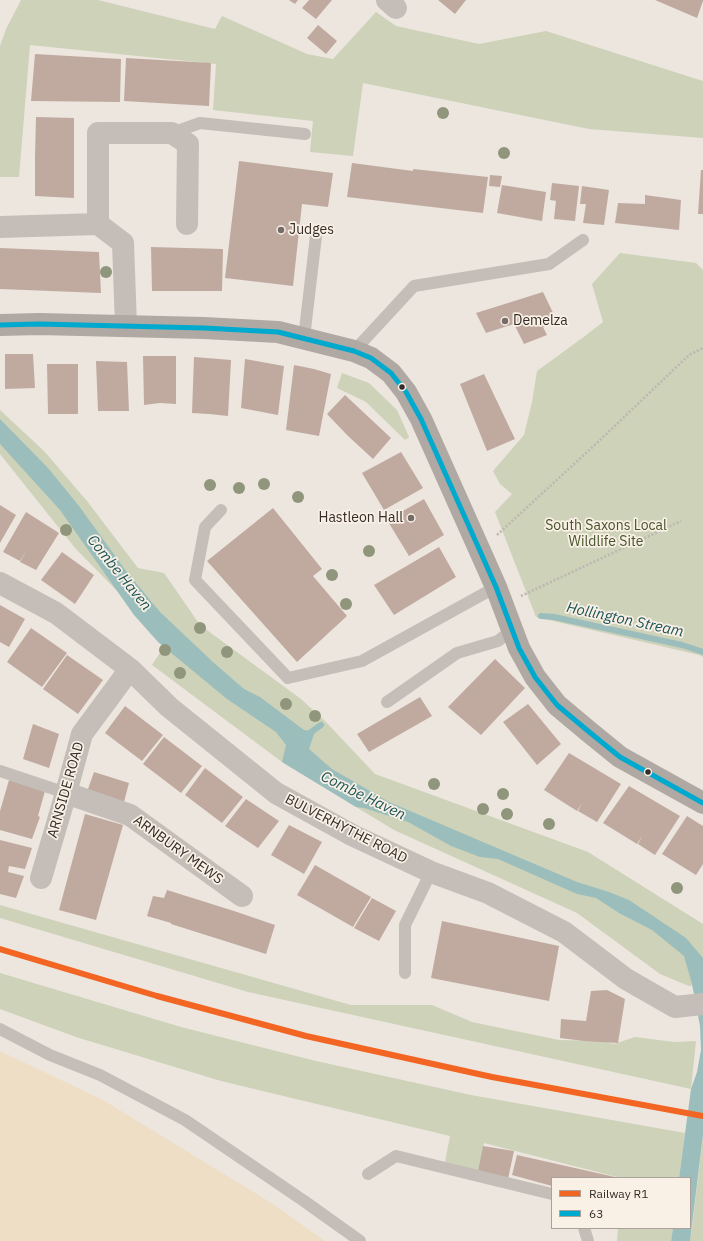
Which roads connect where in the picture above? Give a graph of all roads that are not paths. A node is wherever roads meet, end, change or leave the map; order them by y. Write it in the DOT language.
graph roads {
  1 [pos="172,133"];
  2 [pos="305,134"];
  3 [pos="98,224"];
  4 [pos="187,224"];
  5 [pos="0,227"];
  6 [pos="316,236"];
  7 [pos="583,240"];
  8 [pos="0,325"];
  9 [pos="126,326"];
  10 [pos="304,338"];
  11 [pos="354,351"];
  12 [pos="221,510"];
  13 [pos="0,583"];
  14 [pos="499,596"];
  15 [pos="512,630"];
  16 [pos="130,669"];
  17 [pos="387,702"];
  18 [pos="0,771"];
  19 [pos="66,793"];
  20 [pos="703,803"];
  21 [pos="431,872"];
  22 [pos="41,878"];
  23 [pos="242,896"];
  24 [pos="405,973"];
  25 [pos="703,1004"];
  26 [pos="0,1029"];
  27 [pos="368,1174"];
  28 [pos="551,1194"];
  29 [pos="584,1229"];
  30 [pos="360,1241"];
  31 [pos="588,1241"];
  1 -- 2 [label="lane"];
  1 -- 3 [label="street"];
  1 -- 4 [label="street"];
  3 -- 5 [label="street"];
  3 -- 9 [label="street"];
  6 -- 10 [label="lane"];
  7 -- 11 [label="lane"];
  8 -- 9 [label="highway"];
  9 -- 10 [label="highway"];
  10 -- 11 [label="highway"];
  11 -- 14 [label="highway"];
  12 -- 14 [label="lane"];
  13 -- 16 [label="street, BULVERHYTHE ROAD"];
  14 -- 15 [label="highway"];
  15 -- 17 [label="lane"];
  15 -- 20 [label="highway"];
  16 -- 19 [label="street, ARNSIDE ROAD"];
  16 -- 21 [label="street, BULVERHYTHE ROAD"];
  18 -- 19 [label="lane"];
  19 -- 22 [label="street, ARNSIDE ROAD"];
  19 -- 23 [label="street, ARNBURY MEWS"];
  21 -- 24 [label="lane"];
  21 -- 25 [label="street, BULVERHYTHE ROAD"];
  26 -- 30 [label="lane"];
  27 -- 28 [label="lane"];
  29 -- 31 [label="lane"];
}
